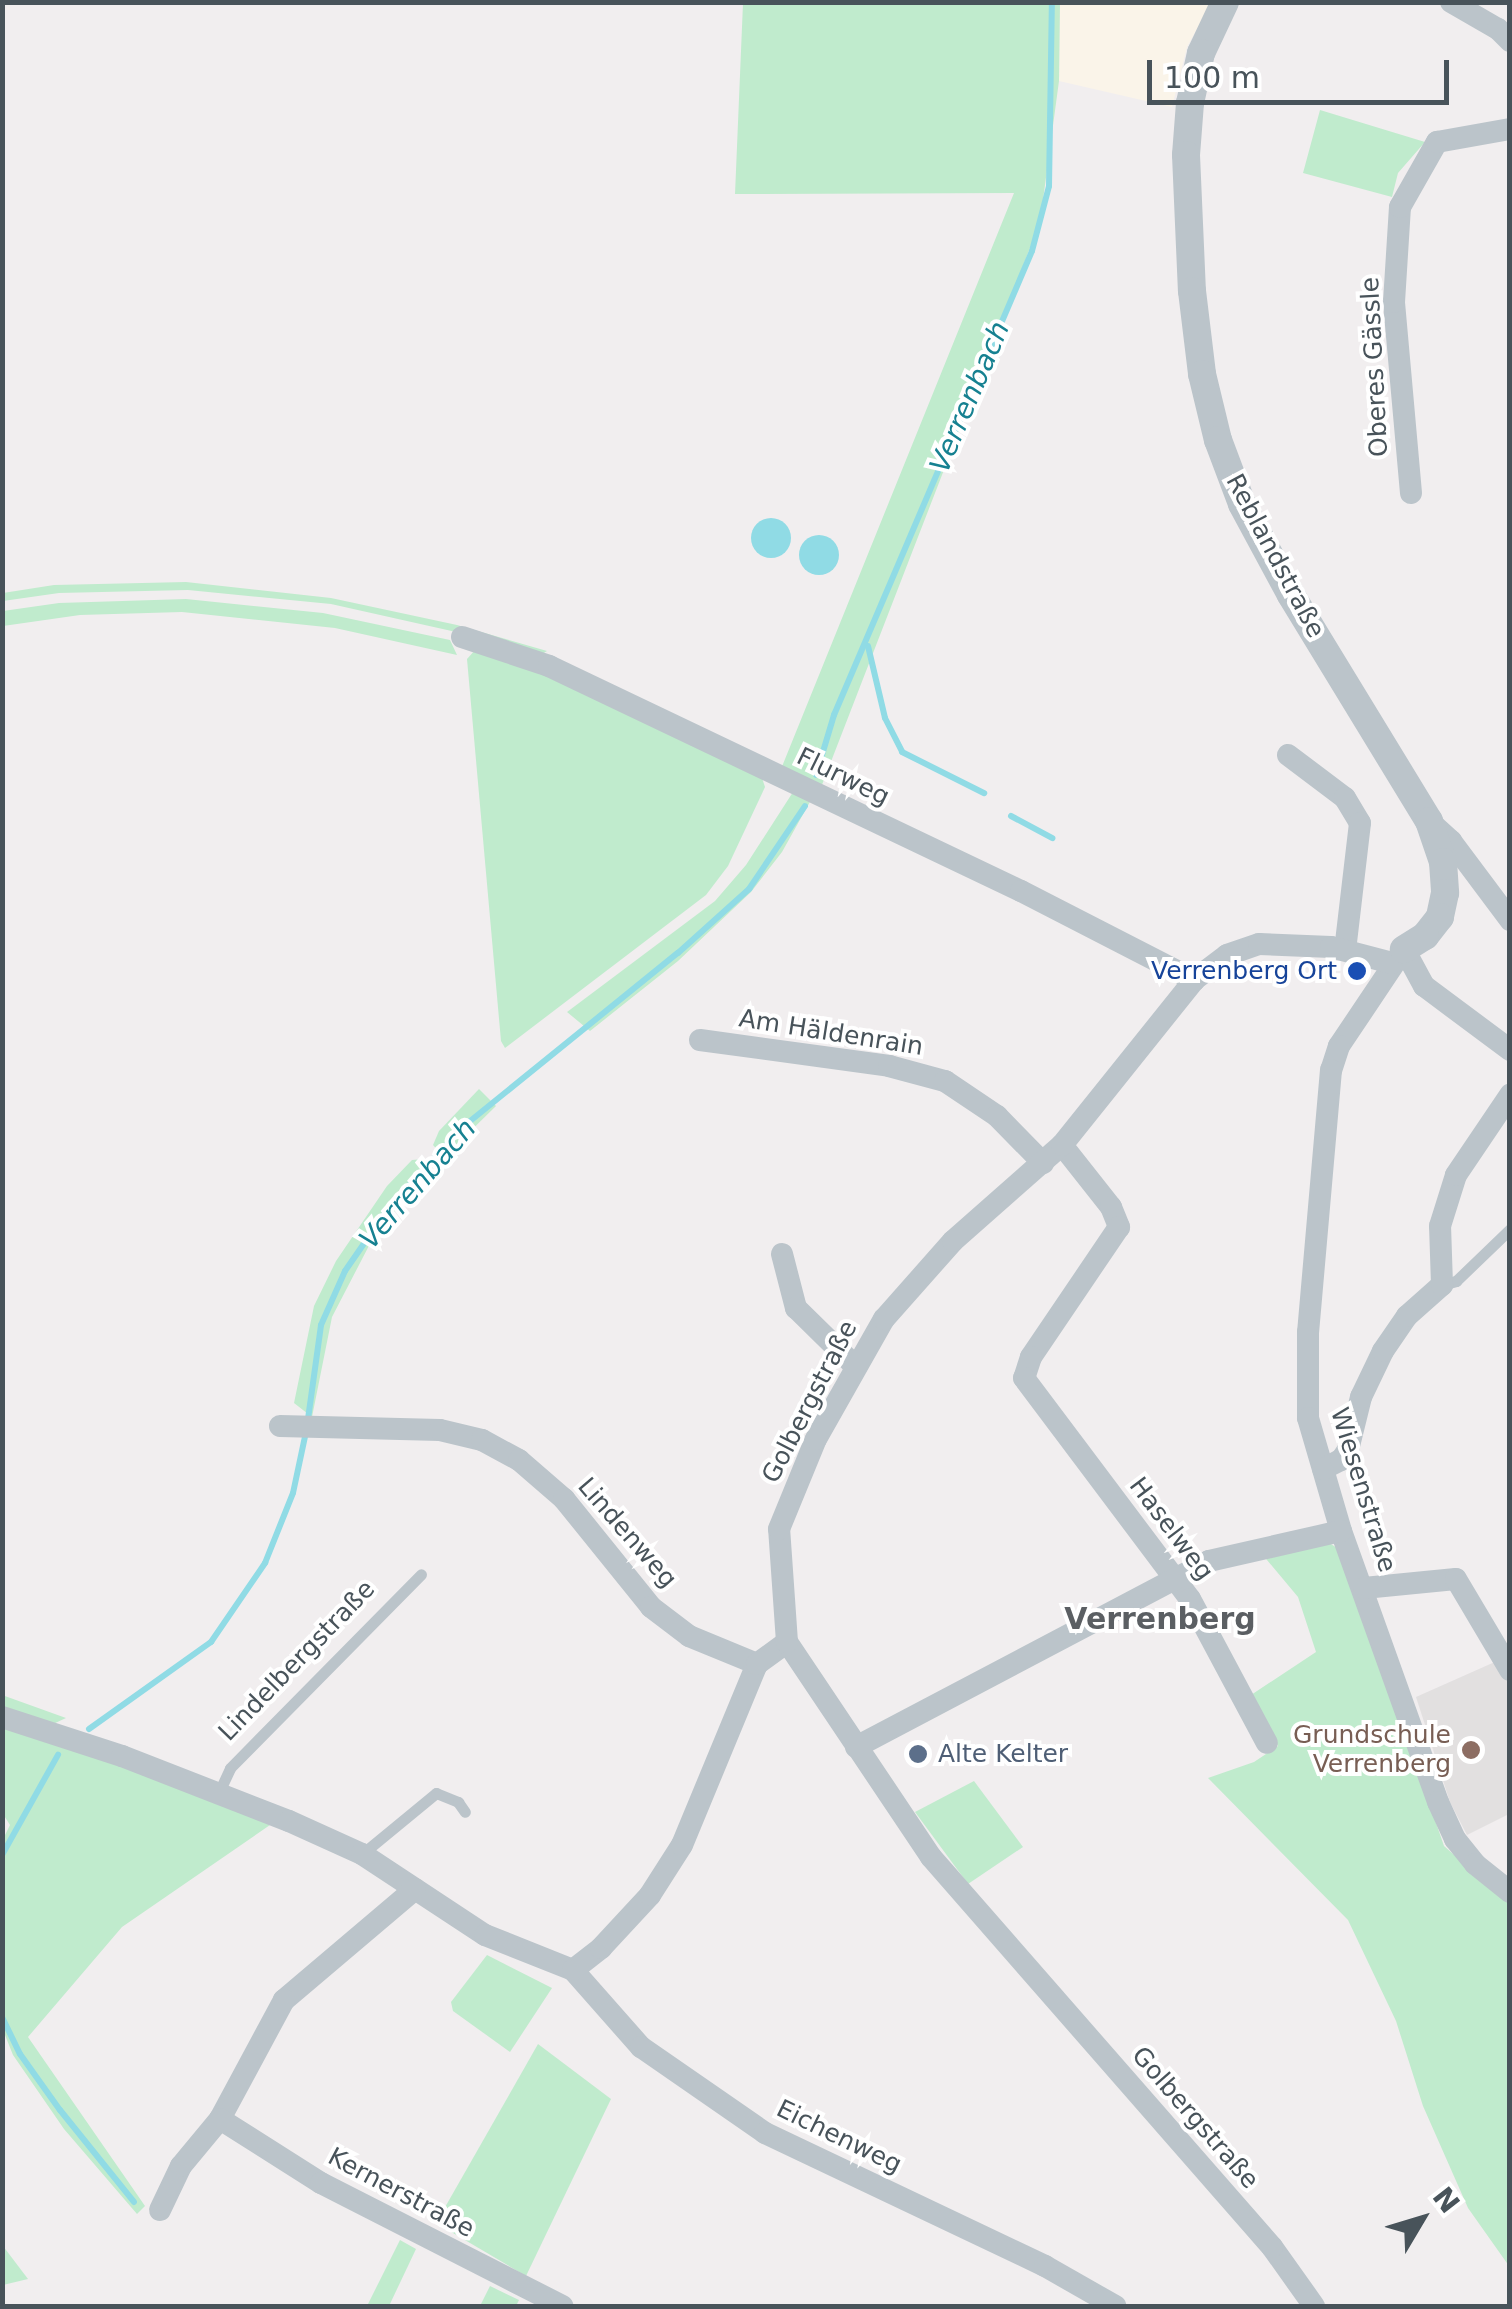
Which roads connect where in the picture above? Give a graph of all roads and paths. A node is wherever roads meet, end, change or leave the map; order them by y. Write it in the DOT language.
graph roads {
  1 [pos="1225,2"];
  2 [pos="1451,2"];
  3 [pos="1510,41"];
  4 [pos="1510,128"];
  5 [pos="1411,493"];
  6 [pos="462,637"];
  7 [pos="1288,754"];
  8 [pos="1429,820"];
  9 [pos="1510,920"];
  10 [pos="1345,950"];
  11 [pos="1398,956"];
  12 [pos="1194,980"];
  13 [pos="700,1040"];
  14 [pos="1510,1050"];
  15 [pos="1510,1095"];
  16 [pos="1062,1145"];
  17 [pos="1043,1162"];
  18 [pos="1510,1229"];
  19 [pos="782,1254"];
  20 [pos="1442,1285"];
  21 [pos="854,1366"];
  22 [pos="280,1426"];
  23 [pos="1323,1469"];
  24 [pos="1342,1530"];
  25 [pos="421,1574"];
  26 [pos="1175,1576"];
  27 [pos="1364,1588"];
  28 [pos="787,1642"];
  29 [pos="757,1664"];
  30 [pos="1510,1670"];
  31 [pos="2,1717"];
  32 [pos="1267,1743"];
  33 [pos="856,1747"];
  34 [pos="219,1792"];
  35 [pos="466,1812"];
  36 [pos="362,1854"];
  37 [pos="415,1889"];
  38 [pos="1510,1892"];
  39 [pos="573,1970"];
  40 [pos="220,2119"];
  41 [pos="160,2210"];
  42 [pos="562,2306"];
  43 [pos="1115,2306"];
  44 [pos="1314,2306"];
  1 -- 8 [label="street, Reblandstraße"];
  2 -- 3 [label="street"];
  4 -- 5 [label="street, Oberes Gässle"];
  6 -- 12 [label="street, Flurweg"];
  7 -- 10 [label="street"];
  8 -- 9 [label="street"];
  8 -- 11 [label="street, Reblandstraße"];
  10 -- 11 [label="street, Golbergstraße"];
  10 -- 12 [label="street, Golbergstraße"];
  11 -- 14 [label="street"];
  11 -- 23 [label="street, Wiesenstraße"];
  12 -- 16 [label="street, Golbergstraße"];
  13 -- 17 [label="street, Am Häldenrain"];
  15 -- 20 [label="street"];
  16 -- 17 [label="street, Golbergstraße"];
  16 -- 26 [label="street, Haselweg"];
  17 -- 21 [label="street, Golbergstraße"];
  18 -- 20 [label="lane"];
  19 -- 21 [label="street"];
  20 -- 23 [label="street"];
  21 -- 28 [label="street, Golbergstraße"];
  22 -- 29 [label="street, Lindenweg"];
  23 -- 24 [label="street, Wiesenstraße"];
  24 -- 26 [label="street"];
  24 -- 27 [label="street, Wiesenstraße"];
  25 -- 34 [label="lane, Lindelbergstraße"];
  26 -- 32 [label="street, Haselweg"];
  26 -- 33 [label="street"];
  27 -- 30 [label="street"];
  27 -- 38 [label="street, Wiesenstraße"];
  28 -- 29 [label="street"];
  28 -- 33 [label="street, Golbergstraße"];
  29 -- 39 [label="street"];
  31 -- 34 [label="street"];
  33 -- 44 [label="street, Golbergstraße"];
  34 -- 36 [label="street"];
  35 -- 36 [label="lane"];
  36 -- 37 [label="street"];
  37 -- 39 [label="street"];
  37 -- 40 [label="street"];
  39 -- 43 [label="street, Eichenweg"];
  40 -- 41 [label="street"];
  40 -- 42 [label="street, Kernerstraße"];
}
